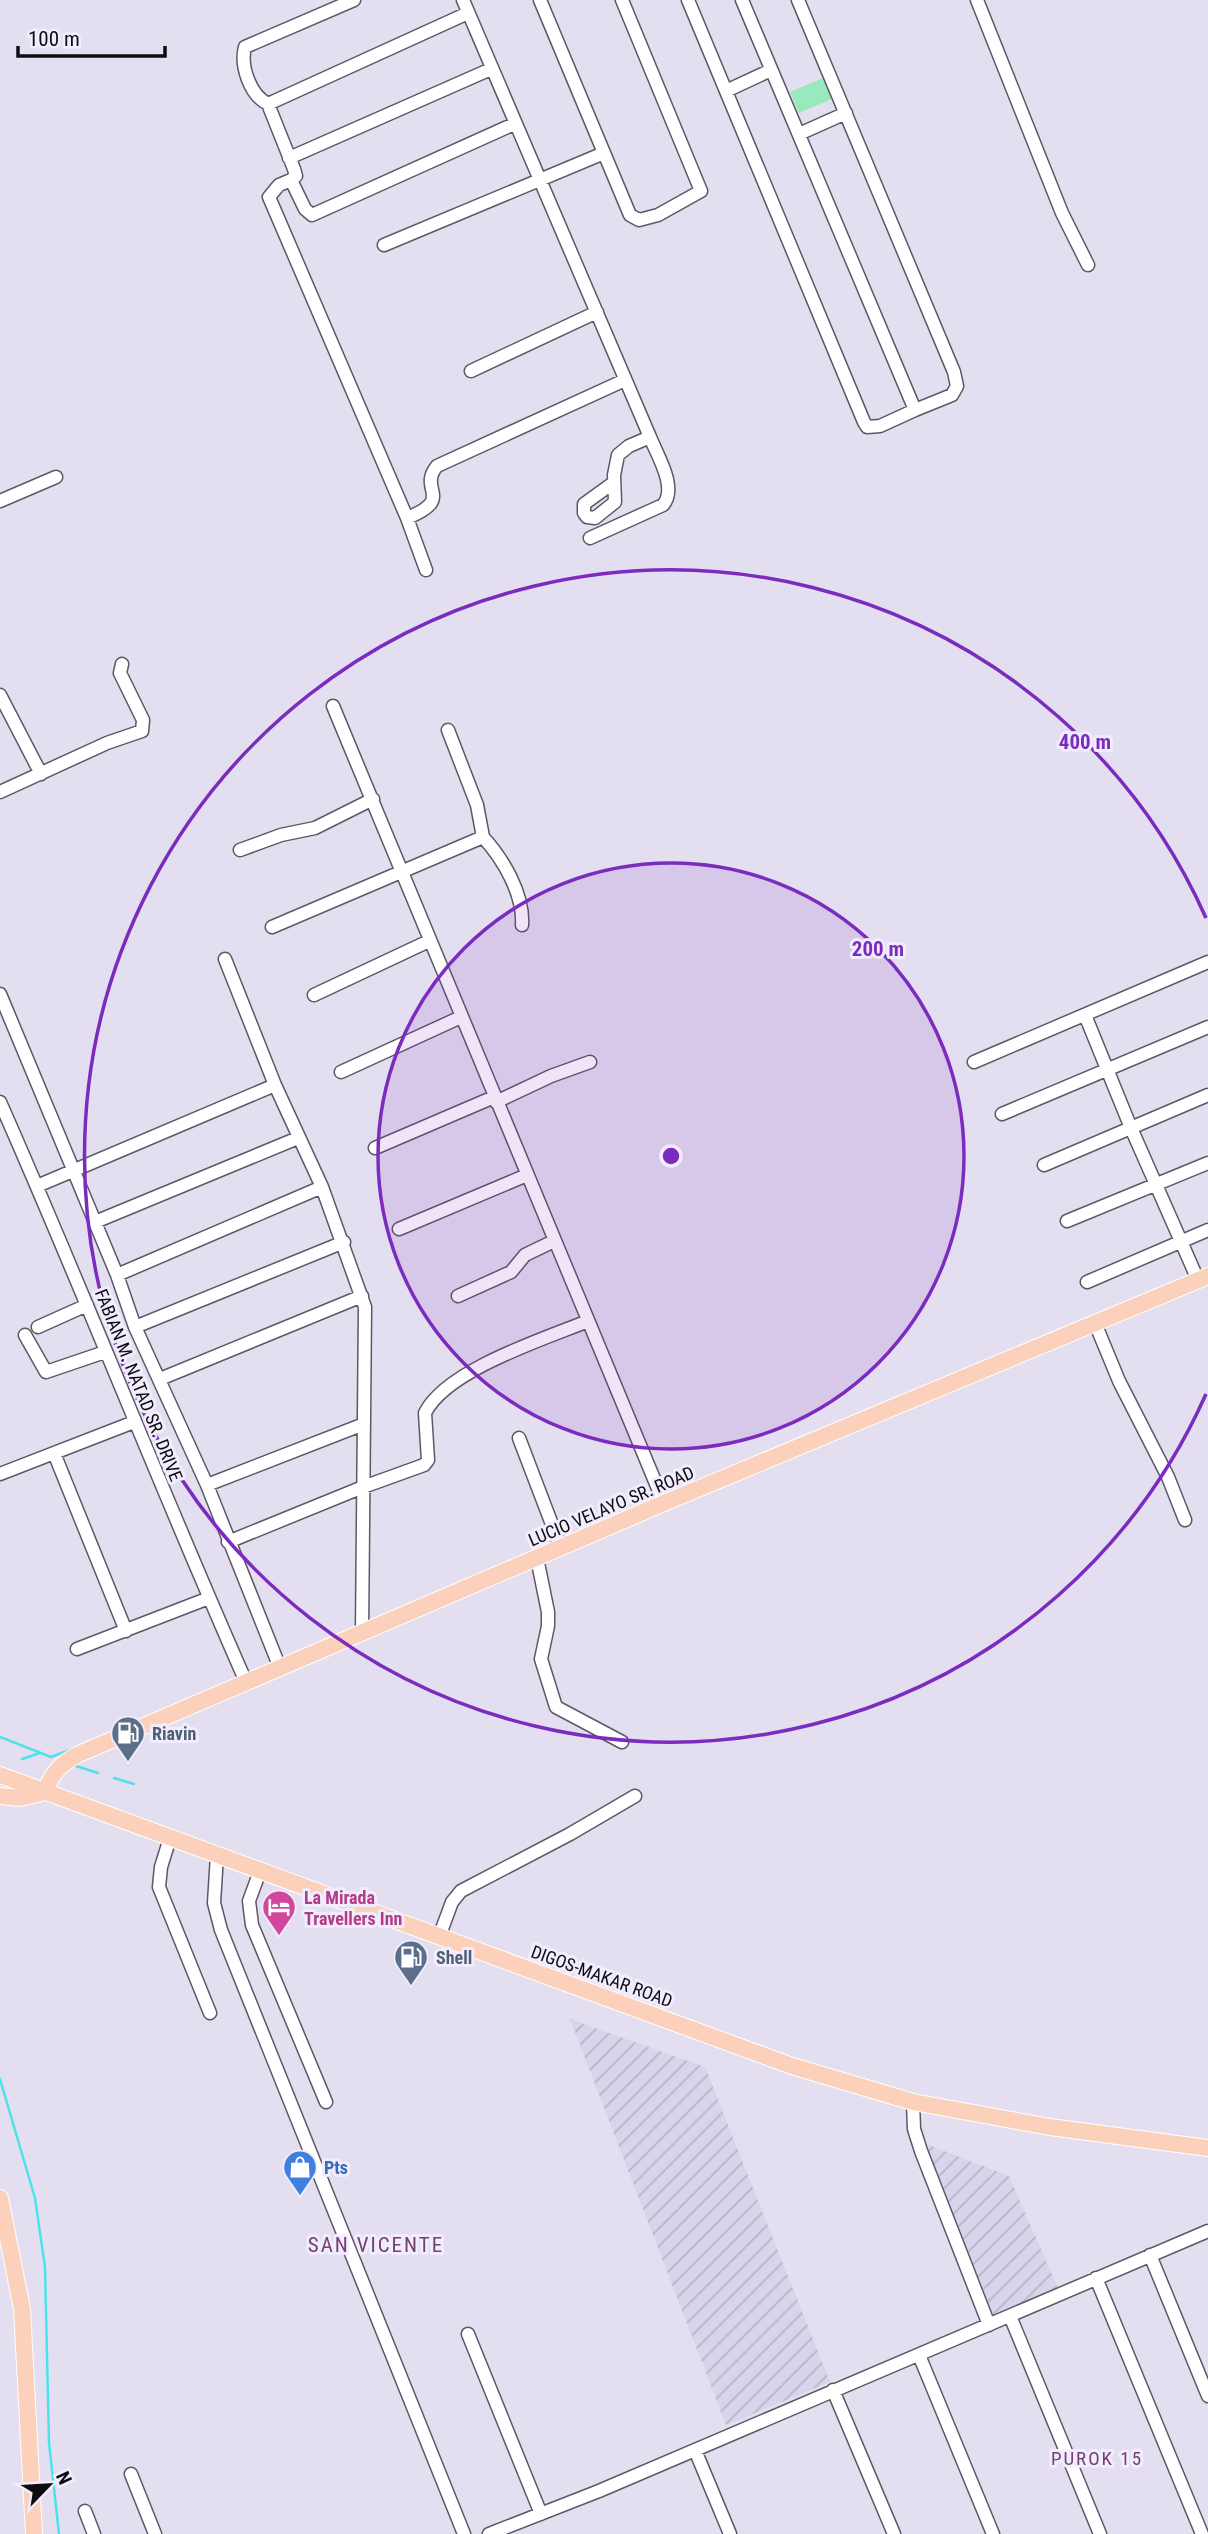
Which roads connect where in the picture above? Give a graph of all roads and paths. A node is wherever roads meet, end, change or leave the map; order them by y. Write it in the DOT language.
graph roads {
  1 [pos="354,0"];
  2 [pos="463,0"];
  3 [pos="540,0"];
  4 [pos="622,0"];
  5 [pos="688,0"];
  6 [pos="742,0"];
  7 [pos="798,0"];
  8 [pos="977,0"];
  9 [pos="468,13"];
  10 [pos="491,69"];
  11 [pos="771,70"];
  12 [pos="726,91"];
  13 [pos="268,104"];
  14 [pos="846,113"];
  15 [pos="514,124"];
  16 [pos="799,134"];
  17 [pos="604,153"];
  18 [pos="289,158"];
  19 [pos="540,179"];
  20 [pos="291,180"];
  21 [pos="384,244"];
  22 [pos="1088,265"];
  23 [pos="597,312"];
  24 [pos="471,371"];
  25 [pos="625,380"];
  26 [pos="915,410"];
  27 [pos="650,437"];
  28 [pos="56,477"];
  29 [pos="613,483"];
  30 [pos="0,501"];
  31 [pos="407,518"];
  32 [pos="590,538"];
  33 [pos="426,570"];
  34 [pos="122,664"];
  35 [pos="0,695"];
  36 [pos="333,706"];
  37 [pos="448,730"];
  38 [pos="41,774"];
  39 [pos="0,792"];
  40 [pos="373,799"];
  41 [pos="483,837"];
  42 [pos="240,850"];
  43 [pos="400,872"];
  44 [pos="522,925"];
  45 [pos="272,927"];
  46 [pos="429,941"];
  47 [pos="225,959"];
  48 [pos="1208,962"];
  49 [pos="0,994"];
  50 [pos="314,995"];
  51 [pos="1085,1015"];
  52 [pos="461,1017"];
  53 [pos="1208,1027"];
  54 [pos="590,1062"];
  55 [pos="974,1062"];
  56 [pos="1107,1071"];
  57 [pos="341,1072"];
  58 [pos="275,1085"];
  59 [pos="1208,1095"];
  60 [pos="495,1100"];
  61 [pos="0,1102"];
  62 [pos="1002,1114"];
  63 [pos="5,1127"];
  64 [pos="1131,1128"];
  65 [pos="298,1138"];
  66 [pos="375,1149"];
  67 [pos="1208,1163"];
  68 [pos="1044,1165"];
  69 [pos="72,1172"];
  70 [pos="527,1175"];
  71 [pos="1156,1185"];
  72 [pos="37,1186"];
  73 [pos="322,1187"];
  74 [pos="95,1222"];
  75 [pos="1067,1222"];
  76 [pos="399,1229"];
  77 [pos="1208,1230"];
  78 [pos="554,1241"];
  79 [pos="344,1242"];
  80 [pos="1180,1242"];
  81 [pos="117,1275"];
  82 [pos="1203,1278"];
  83 [pos="1087,1282"];
  84 [pos="362,1296"];
  85 [pos="458,1296"];
  86 [pos="87,1305"];
  87 [pos="588,1321"];
  88 [pos="1094,1323"];
  89 [pos="38,1327"];
  90 [pos="135,1327"];
  91 [pos="25,1335"];
  92 [pos="105,1352"];
  93 [pos="160,1379"];
  94 [pos="134,1422"];
  95 [pos="364,1424"];
  96 [pos="519,1438"];
  97 [pos="54,1453"];
  98 [pos="0,1475"];
  99 [pos="207,1485"];
  100 [pos="363,1487"];
  101 [pos="664,1503"];
  102 [pos="1185,1520"];
  103 [pos="228,1542"];
  104 [pos="561,1548"];
  105 [pos="537,1558"];
  106 [pos="209,1598"];
  107 [pos="127,1631"];
  108 [pos="362,1634"];
  109 [pos="77,1648"];
  110 [pos="280,1668"];
  111 [pos="246,1682"];
  112 [pos="622,1742"];
  113 [pos="0,1775"];
  114 [pos="45,1792"];
  115 [pos="0,1796"];
  116 [pos="635,1796"];
  117 [pos="170,1838"];
  118 [pos="217,1855"];
  119 [pos="260,1871"];
  120 [pos="439,1937"];
  121 [pos="210,2014"];
  122 [pos="326,2102"];
  123 [pos="913,2102"];
  124 [pos="1208,2148"];
  125 [pos="0,2198"];
  126 [pos="1208,2231"];
  127 [pos="5,2242"];
  128 [pos="1150,2255"];
  129 [pos="1096,2278"];
  130 [pos="1010,2316"];
  131 [pos="989,2325"];
  132 [pos="468,2334"];
  133 [pos="919,2354"];
  134 [pos="834,2390"];
  135 [pos="1208,2396"];
  136 [pos="695,2450"];
  137 [pos="131,2474"];
  138 [pos="85,2511"];
  139 [pos="541,2514"];
  140 [pos="34,2534"];
  141 [pos="94,2534"];
  142 [pos="155,2534"];
  143 [pos="464,2534"];
  144 [pos="489,2534"];
  145 [pos="730,2534"];
  146 [pos="894,2534"];
  147 [pos="993,2534"];
  148 [pos="1100,2534"];
  149 [pos="1202,2534"];
  1 -- 13 [label="street"];
  2 -- 9 [label="street"];
  3 -- 17 [label="street"];
  4 -- 17 [label="street"];
  5 -- 12 [label="street"];
  6 -- 11 [label="street"];
  7 -- 14 [label="street"];
  8 -- 22 [label="street"];
  9 -- 10 [label="street"];
  9 -- 13 [label="street"];
  10 -- 15 [label="street"];
  10 -- 18 [label="street"];
  11 -- 12 [label="street"];
  11 -- 16 [label="street"];
  12 -- 26 [label="street"];
  13 -- 18 [label="street"];
  14 -- 16 [label="street"];
  14 -- 26 [label="street"];
  15 -- 19 [label="street"];
  15 -- 20 [label="street"];
  16 -- 26 [label="street"];
  17 -- 19 [label="street"];
  18 -- 20 [label="street"];
  19 -- 21 [label="street"];
  19 -- 23 [label="street"];
  20 -- 31 [label="street"];
  23 -- 24 [label="street"];
  23 -- 25 [label="street"];
  25 -- 27 [label="street"];
  25 -- 31 [label="street"];
  27 -- 29 [label="street"];
  27 -- 32 [label="street"];
  28 -- 30 [label="street"];
  31 -- 33 [label="street"];
  34 -- 38 [label="street"];
  35 -- 38 [label="street"];
  36 -- 40 [label="street"];
  37 -- 41 [label="street"];
  38 -- 39 [label="street"];
  40 -- 42 [label="street"];
  40 -- 43 [label="street"];
  41 -- 43 [label="street"];
  41 -- 44 [label="street"];
  43 -- 45 [label="street"];
  43 -- 46 [label="street"];
  46 -- 50 [label="street"];
  46 -- 52 [label="street"];
  47 -- 58 [label="street"];
  48 -- 51 [label="street"];
  49 -- 69 [label="street"];
  51 -- 55 [label="street"];
  51 -- 56 [label="street"];
  52 -- 57 [label="street"];
  52 -- 60 [label="street"];
  53 -- 56 [label="street"];
  54 -- 60 [label="street"];
  56 -- 62 [label="street"];
  56 -- 64 [label="street"];
  58 -- 65 [label="street"];
  58 -- 69 [label="street"];
  59 -- 64 [label="street"];
  60 -- 66 [label="street"];
  60 -- 70 [label="street"];
  61 -- 63 [label="street, FABIAN M. NATAD SR. DRIVE"];
  63 -- 72 [label="street, FABIAN M. NATAD SR. DRIVE"];
  64 -- 68 [label="street"];
  64 -- 71 [label="street"];
  65 -- 73 [label="street"];
  65 -- 74 [label="street"];
  67 -- 71 [label="street"];
  69 -- 72 [label="street"];
  69 -- 74 [label="street"];
  70 -- 76 [label="street"];
  70 -- 78 [label="street"];
  71 -- 75 [label="street"];
  71 -- 80 [label="street"];
  72 -- 86 [label="street, FABIAN M. NATAD SR. DRIVE"];
  73 -- 79 [label="street"];
  73 -- 81 [label="street"];
  74 -- 81 [label="street"];
  77 -- 80 [label="street"];
  78 -- 85 [label="street"];
  78 -- 87 [label="street"];
  79 -- 84 [label="street"];
  79 -- 90 [label="street"];
  80 -- 82 [label="street"];
  80 -- 83 [label="street"];
  81 -- 90 [label="street"];
  82 -- 88 [label="main road, LUCIO VELAYO SR. ROAD"];
  84 -- 93 [label="street"];
  84 -- 95 [label="street"];
  86 -- 89 [label="street"];
  86 -- 92 [label="street, FABIAN M. NATAD SR. DRIVE"];
  87 -- 100 [label="street"];
  87 -- 101 [label="street"];
  88 -- 101 [label="main road, LUCIO VELAYO SR. ROAD"];
  88 -- 102 [label="street"];
  90 -- 93 [label="street"];
  91 -- 92 [label="street"];
  92 -- 94 [label="street, FABIAN M. NATAD SR. DRIVE"];
  93 -- 99 [label="street"];
  94 -- 97 [label="street"];
  94 -- 106 [label="street, FABIAN M. NATAD SR. DRIVE"];
  95 -- 99 [label="street"];
  95 -- 100 [label="street"];
  96 -- 104 [label="street"];
  97 -- 98 [label="street"];
  97 -- 107 [label="street"];
  99 -- 103 [label="street"];
  100 -- 103 [label="street"];
  100 -- 108 [label="street"];
  101 -- 104 [label="main road, LUCIO VELAYO SR. ROAD"];
  103 -- 110 [label="street"];
  104 -- 105 [label="main road, LUCIO VELAYO SR. ROAD"];
  105 -- 108 [label="main road, LUCIO VELAYO SR. ROAD"];
  105 -- 112 [label="street"];
  106 -- 107 [label="street"];
  106 -- 111 [label="street, FABIAN M. NATAD SR. DRIVE"];
  107 -- 109 [label="street"];
  108 -- 110 [label="main road, LUCIO VELAYO SR. ROAD"];
  110 -- 111 [label="main road, LUCIO VELAYO SR. ROAD"];
  111 -- 114 [label="main road, LUCIO VELAYO SR. ROAD"];
  113 -- 114 [label="main road, DIGOS-MAKAR ROAD"];
  114 -- 115 [label="main road"];
  114 -- 117 [label="main road, DIGOS-MAKAR ROAD"];
  116 -- 120 [label="street"];
  117 -- 118 [label="main road, DIGOS-MAKAR ROAD"];
  117 -- 121 [label="street"];
  118 -- 119 [label="main road, DIGOS-MAKAR ROAD"];
  118 -- 143 [label="street"];
  119 -- 120 [label="main road, DIGOS-MAKAR ROAD"];
  119 -- 122 [label="street"];
  120 -- 123 [label="main road, DIGOS-MAKAR ROAD"];
  123 -- 124 [label="main road, DIGOS-MAKAR ROAD"];
  123 -- 131 [label="street"];
  125 -- 127 [label="main road"];
  126 -- 128 [label="street"];
  127 -- 140 [label="main road"];
  128 -- 129 [label="street"];
  128 -- 135 [label="street"];
  129 -- 130 [label="street"];
  129 -- 149 [label="street"];
  130 -- 131 [label="street"];
  130 -- 148 [label="street"];
  131 -- 133 [label="street"];
  132 -- 139 [label="street"];
  133 -- 134 [label="street"];
  133 -- 147 [label="street"];
  134 -- 136 [label="street"];
  134 -- 146 [label="street"];
  136 -- 139 [label="street"];
  136 -- 145 [label="street"];
  137 -- 142 [label="street"];
  138 -- 141 [label="street"];
  139 -- 144 [label="street"];
}
